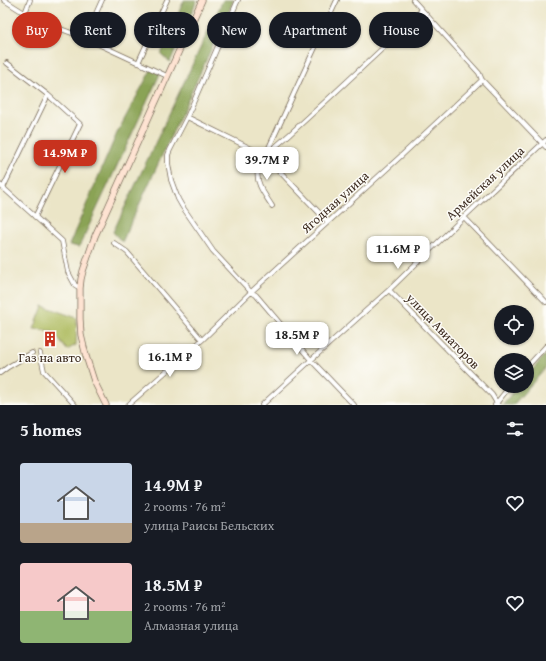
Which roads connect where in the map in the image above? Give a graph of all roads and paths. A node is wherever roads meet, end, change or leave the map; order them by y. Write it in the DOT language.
graph roads {
  1 [pos="4,0"];
  2 [pos="30,0"];
  3 [pos="102,0"];
  4 [pos="167,0"];
  5 [pos="202,0"];
  6 [pos="238,0"];
  7 [pos="337,0"];
  8 [pos="413,0"];
  9 [pos="422,10"];
  10 [pos="23,12"];
  11 [pos="25,12"];
  12 [pos="97,12"];
  13 [pos="106,48"];
  14 [pos="7,63"];
  15 [pos="138,63"];
  16 [pos="168,76"];
  17 [pos="482,80"];
  18 [pos="48,95"];
  19 [pos="187,117"];
  20 [pos="545,143"];
  21 [pos="265,155"];
  22 [pos="2,186"];
  23 [pos="272,206"];
  24 [pos="35,217"];
  25 [pos="464,217"];
  26 [pos="328,222"];
  27 [pos="114,243"];
  28 [pos="80,288"];
  29 [pos="389,290"];
  30 [pos="251,292"];
  31 [pos="546,302"];
  32 [pos="202,340"];
  33 [pos="546,346"];
  34 [pos="32,352"];
  35 [pos="40,352"];
  36 [pos="534,359"];
  37 [pos="311,360"];
  38 [pos="0,373"];
  39 [pos="505,393"];
  40 [pos="265,404"];
  41 [pos="75,405"];
  42 [pos="106,405"];
  43 [pos="128,405"];
  44 [pos="354,405"];
  45 [pos="496,405"];
  1 -- 10 [label="street"];
  2 -- 11 [label="street"];
  3 -- 12 [label="street"];
  4 -- 15 [label="street"];
  5 -- 16 [label="street"];
  6 -- 19 [label="street"];
  7 -- 21 [label="street"];
  8 -- 9 [label="street"];
  9 -- 17 [label="street"];
  9 -- 21 [label="street"];
  13 -- 15 [label="street"];
  14 -- 18 [label="street"];
  15 -- 16 [label="street"];
  16 -- 28 [label="street"];
  17 -- 20 [label="street"];
  17 -- 26 [label="street, Ягодная улица"];
  18 -- 22 [label="street"];
  18 -- 24 [label="street"];
  19 -- 21 [label="street"];
  19 -- 30 [label="street"];
  20 -- 25 [label="street, Армейская улица"];
  21 -- 23 [label="street"];
  21 -- 26 [label="street"];
  22 -- 24 [label="street"];
  24 -- 28 [label="street"];
  25 -- 29 [label="street, Армейская улица"];
  25 -- 31 [label="street"];
  26 -- 30 [label="street, Ягодная улица"];
  27 -- 32 [label="street"];
  28 -- 42 [label="street"];
  29 -- 37 [label="street, Армейская улица"];
  29 -- 45 [label="street, улица Авиаторов"];
  30 -- 32 [label="street, Ягодная улица"];
  30 -- 37 [label="street"];
  32 -- 43 [label="street, Ягодная улица"];
  33 -- 36 [label="street"];
  34 -- 38 [label="street"];
  35 -- 41 [label="street"];
  37 -- 40 [label="street, Армейская улица"];
  37 -- 44 [label="street"];
  39 -- 45 [label="street"];
}
